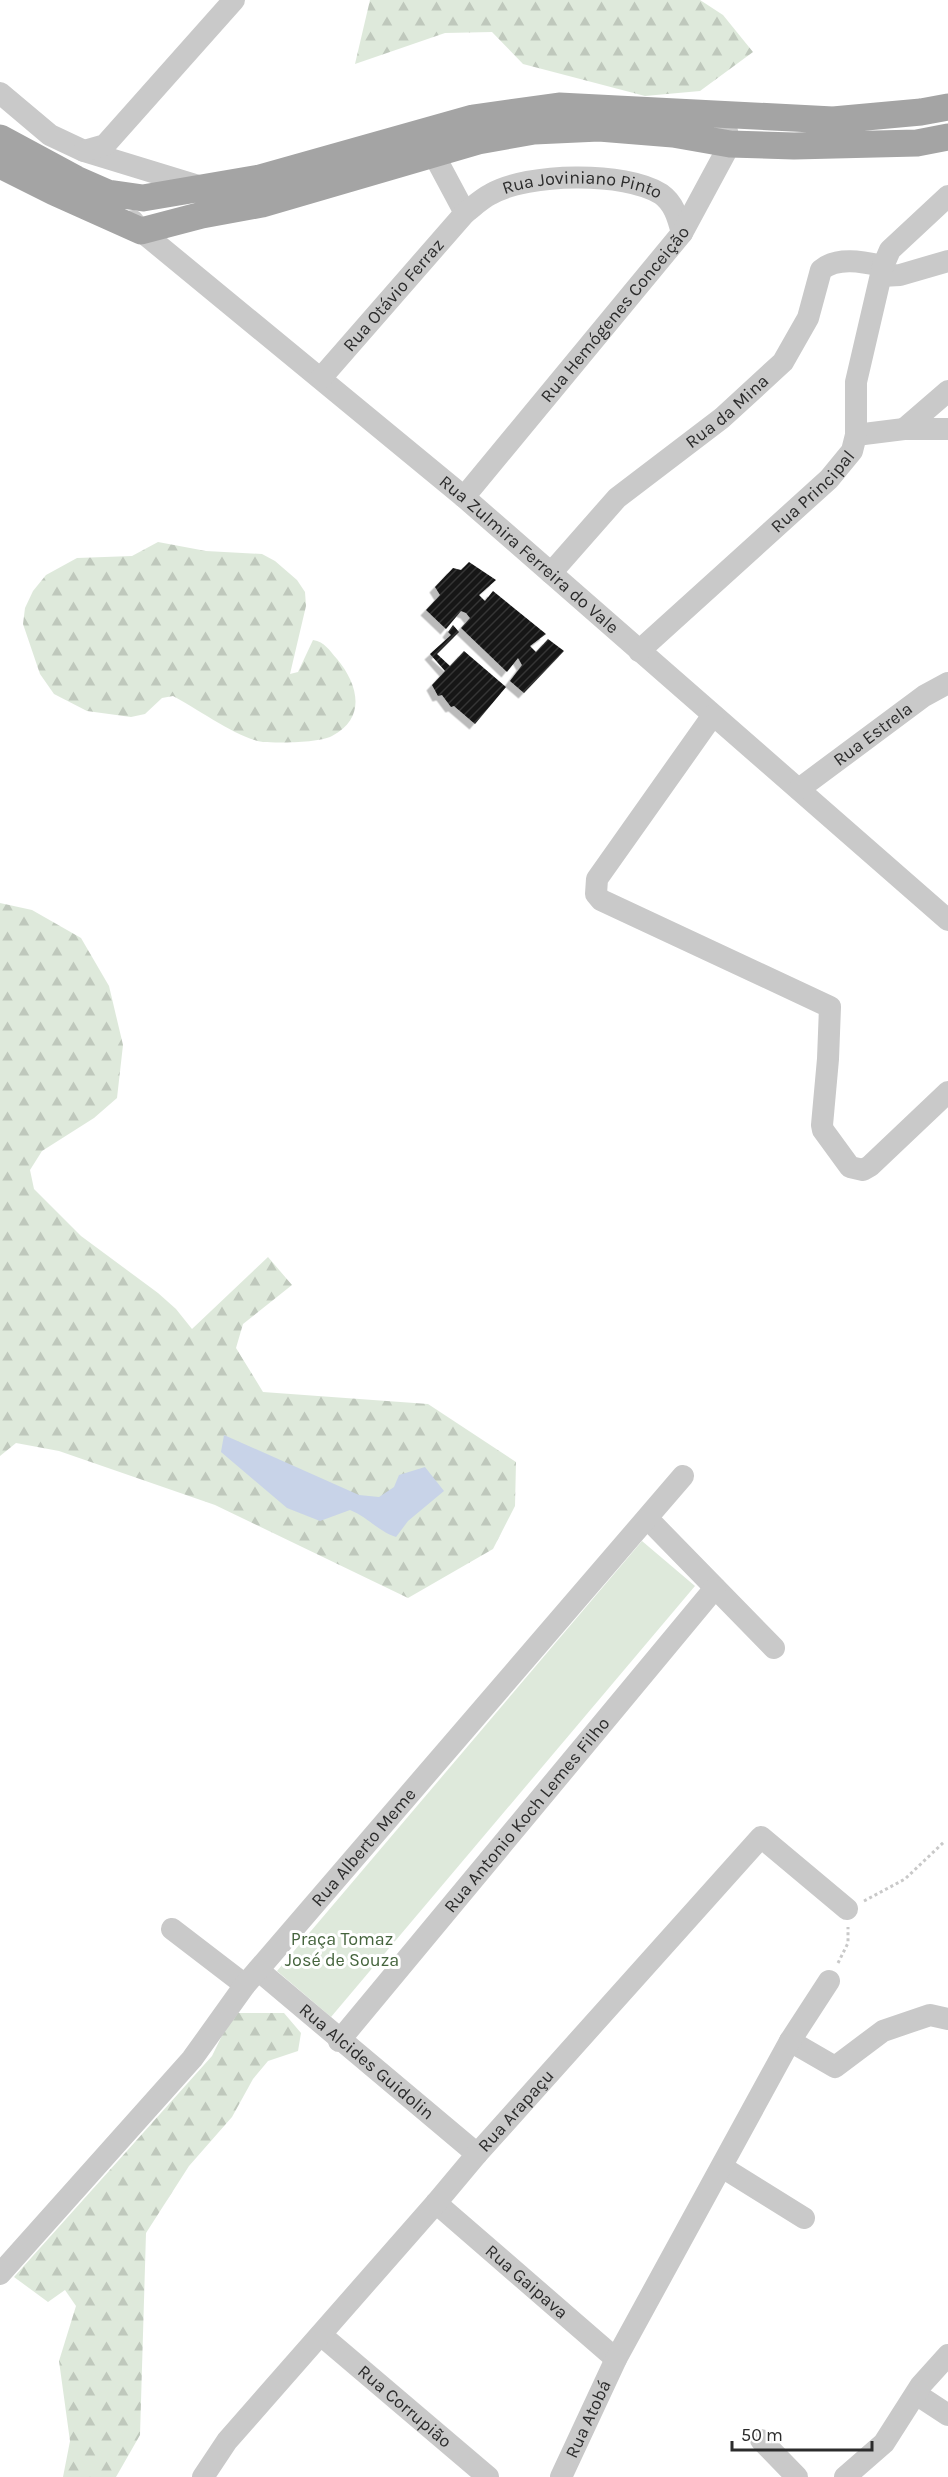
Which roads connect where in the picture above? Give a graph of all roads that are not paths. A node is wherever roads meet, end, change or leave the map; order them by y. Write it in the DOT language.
graph roads {
  1 [pos="234,0"];
  2 [pos="0,93"];
  3 [pos="948,107"];
  4 [pos="723,115"];
  5 [pos="948,137"];
  6 [pos="0,138"];
  7 [pos="427,143"];
  8 [pos="730,144"];
  9 [pos="84,151"];
  10 [pos="0,165"];
  11 [pos="206,188"];
  12 [pos="108,193"];
  13 [pos="948,196"];
  14 [pos="465,213"];
  15 [pos="141,231"];
  16 [pos="682,233"];
  17 [pos="948,261"];
  18 [pos="882,271"];
  19 [pos="321,378"];
  20 [pos="948,391"];
  21 [pos="904,429"];
  22 [pos="948,429"];
  23 [pos="856,435"];
  24 [pos="464,497"];
  25 [pos="551,573"];
  26 [pos="639,651"];
  27 [pos="948,683"];
  28 [pos="713,715"];
  29 [pos="799,789"];
  30 [pos="948,920"];
  31 [pos="948,1092"];
  32 [pos="683,1476"];
  33 [pos="648,1519"];
  34 [pos="715,1588"];
  35 [pos="774,1648"];
  36 [pos="847,1909"];
  37 [pos="172,1929"];
  38 [pos="251,1978"];
  39 [pos="828,1981"];
  40 [pos="948,2019"];
  41 [pos="339,2041"];
  42 [pos="790,2041"];
  43 [pos="477,2154"];
  44 [pos="722,2167"];
  45 [pos="436,2203"];
  46 [pos="804,2218"];
  47 [pos="0,2274"];
  48 [pos="321,2335"];
  49 [pos="948,2355"];
  50 [pos="616,2360"];
  51 [pos="916,2394"];
  52 [pos="948,2415"];
  53 [pos="761,2440"];
  54 [pos="203,2477"];
  55 [pos="488,2477"];
  56 [pos="561,2477"];
  57 [pos="797,2477"];
  58 [pos="845,2477"];
  1 -- 9 [label="street"];
  2 -- 9 [label="street"];
  3 -- 4 [label="main road"];
  4 -- 7 [label="main road"];
  4 -- 8 [label="street"];
  5 -- 8 [label="main road"];
  6 -- 12 [label="main road"];
  7 -- 8 [label="main road"];
  7 -- 11 [label="main road"];
  7 -- 14 [label="street"];
  7 -- 15 [label="main road"];
  8 -- 16 [label="street, Rua Hemógenes Conceição"];
  9 -- 11 [label="street"];
  10 -- 15 [label="main road"];
  11 -- 12 [label="main road"];
  12 -- 15 [label="street, Rua Zulmira Ferreira do Vale"];
  13 -- 18 [label="street, Rua Principal"];
  14 -- 16 [label="street, Rua Joviniano Pinto"];
  14 -- 19 [label="street, Rua Otávio Ferraz"];
  15 -- 19 [label="street, Rua Zulmira Ferreira do Vale"];
  16 -- 24 [label="street, Rua Hemógenes Conceição"];
  17 -- 18 [label="street, Rua da Mina"];
  18 -- 23 [label="street, Rua Principal"];
  18 -- 25 [label="street, Rua da Mina"];
  19 -- 24 [label="street, Rua Zulmira Ferreira do Vale"];
  20 -- 21 [label="street"];
  21 -- 22 [label="street"];
  21 -- 23 [label="street"];
  23 -- 26 [label="street, Rua Principal"];
  24 -- 25 [label="street, Rua Zulmira Ferreira do Vale"];
  25 -- 26 [label="street, Rua Zulmira Ferreira do Vale"];
  26 -- 28 [label="street, Rua Zulmira Ferreira do Vale"];
  27 -- 29 [label="street, Rua Estrela"];
  28 -- 29 [label="street, Rua Zulmira Ferreira do Vale"];
  28 -- 31 [label="street"];
  29 -- 30 [label="street, Rua Zulmira Ferreira do Vale"];
  32 -- 33 [label="street, Rua Alberto Meme"];
  33 -- 34 [label="street"];
  33 -- 38 [label="street, Rua Alberto Meme"];
  34 -- 35 [label="street"];
  34 -- 41 [label="street, Rua Antonio Koch Lemes Filho"];
  36 -- 43 [label="street, Rua Arapaçu"];
  37 -- 38 [label="street, Rua Alcides Guidolin"];
  38 -- 41 [label="street, Rua Alcides Guidolin"];
  38 -- 47 [label="street, Rua Alberto Meme"];
  39 -- 42 [label="street, Rua Atobá"];
  40 -- 42 [label="street"];
  41 -- 43 [label="street, Rua Alcides Guidolin"];
  42 -- 44 [label="street, Rua Atobá"];
  43 -- 45 [label="street, Rua Arapaçu"];
  44 -- 46 [label="street"];
  44 -- 50 [label="street, Rua Atobá"];
  45 -- 48 [label="street, Rua Arapaçu"];
  45 -- 50 [label="street, Rua Gaipava"];
  48 -- 54 [label="street, Rua Arapaçu"];
  48 -- 55 [label="street, Rua Corrupião"];
  49 -- 51 [label="street"];
  50 -- 56 [label="street, Rua Atobá"];
  51 -- 52 [label="street"];
  51 -- 58 [label="street"];
  53 -- 57 [label="street"];
}
